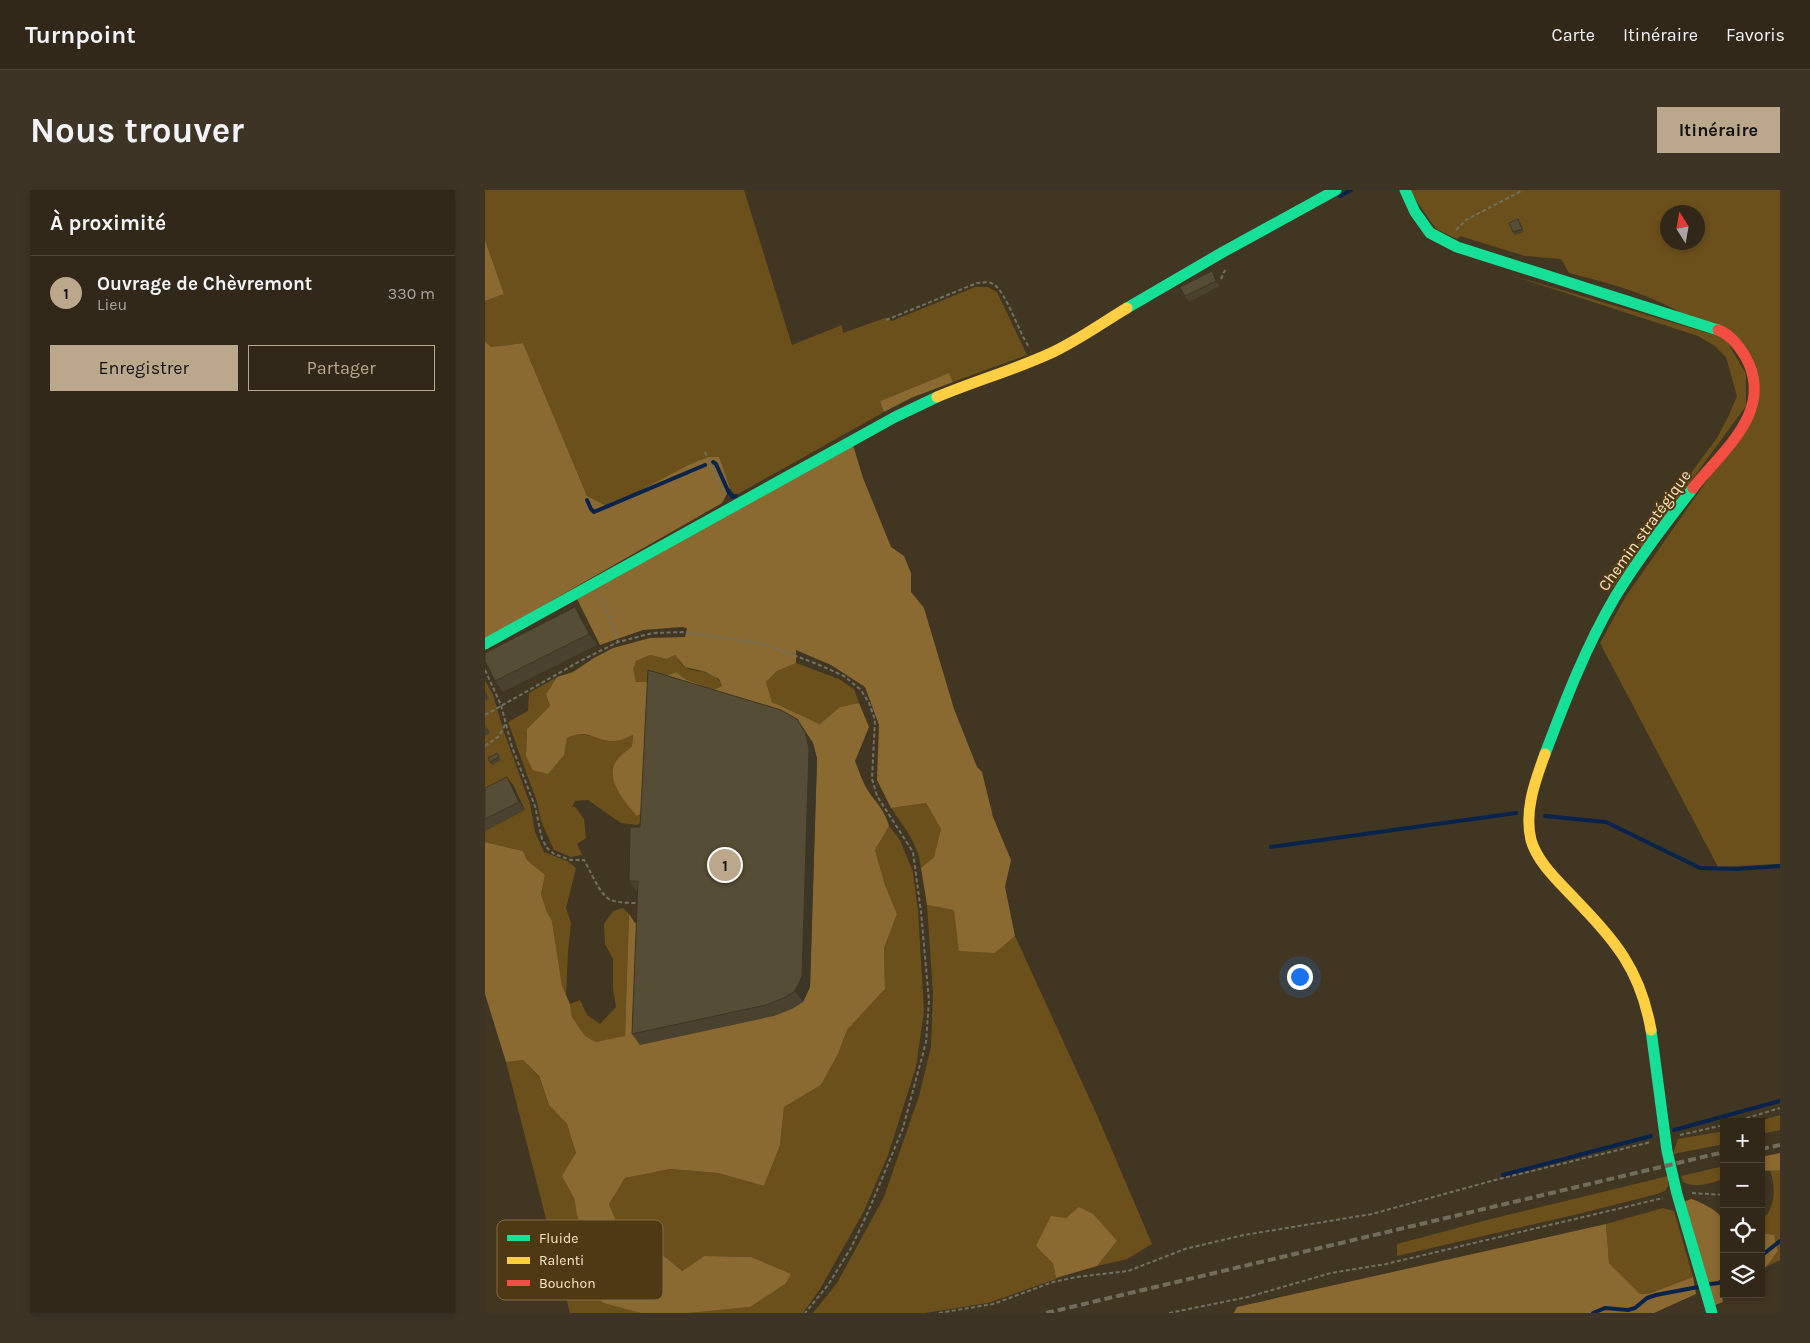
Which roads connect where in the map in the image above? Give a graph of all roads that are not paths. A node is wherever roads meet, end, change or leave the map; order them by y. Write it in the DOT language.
graph roads {
  1 [pos="1336,190"];
  2 [pos="1405,190"];
  3 [pos="485,644"];
  4 [pos="1712,1313"];
  1 -- 3 [label="street"];
  2 -- 4 [label="street, Chemin stratégique"];
}
